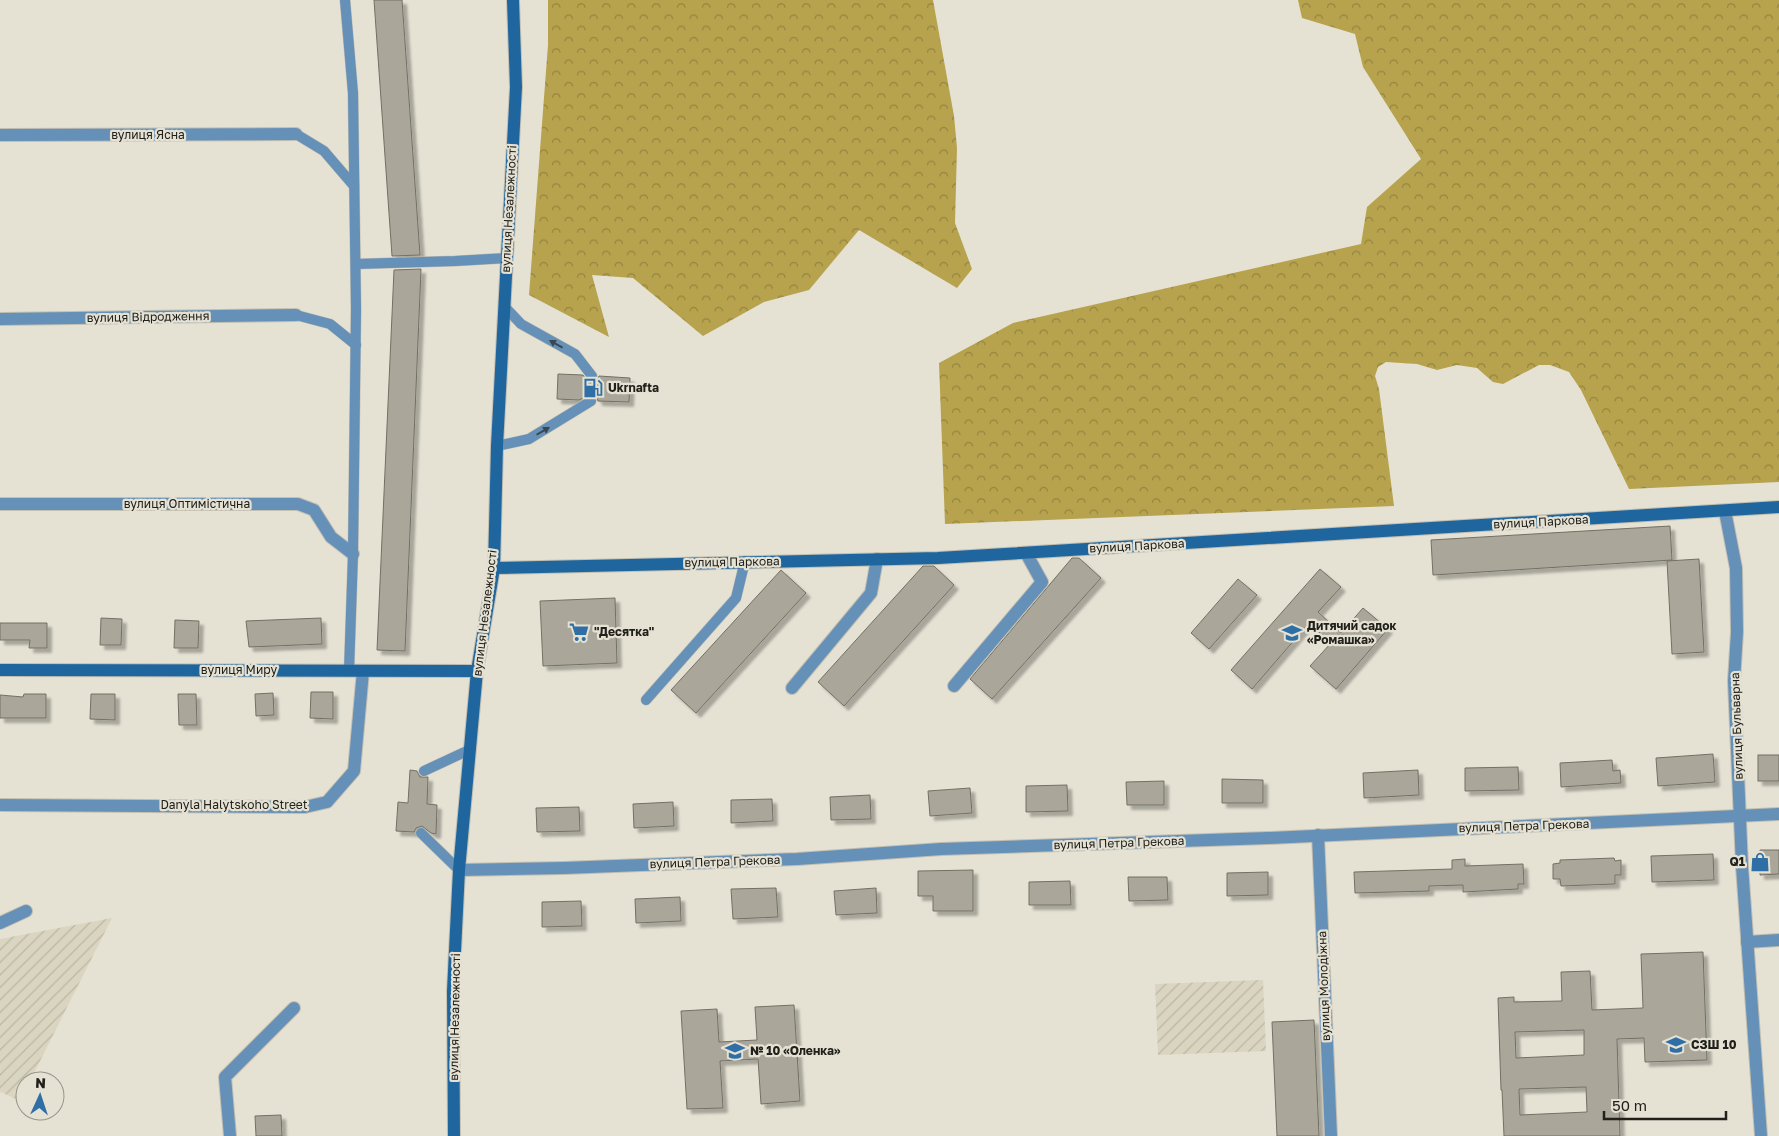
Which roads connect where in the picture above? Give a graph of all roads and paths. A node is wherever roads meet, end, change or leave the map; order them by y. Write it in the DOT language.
graph roads {
  1 [pos="345,0"];
  2 [pos="513,0"];
  3 [pos="296,134"];
  4 [pos="0,135"];
  5 [pos="354,186"];
  6 [pos="507,258"];
  7 [pos="356,264"];
  8 [pos="504,306"];
  9 [pos="296,315"];
  10 [pos="0,319"];
  11 [pos="356,345"];
  12 [pos="592,376"];
  13 [pos="591,401"];
  14 [pos="497,446"];
  15 [pos="0,504"];
  16 [pos="1779,508"];
  17 [pos="1725,511"];
  18 [pos="1026,553"];
  19 [pos="353,554"];
  20 [pos="876,559"];
  21 [pos="745,561"];
  22 [pos="494,568"];
  23 [pos="0,670"];
  24 [pos="349,671"];
  25 [pos="363,671"];
  26 [pos="477,671"];
  27 [pos="954,686"];
  28 [pos="792,688"];
  29 [pos="646,700"];
  30 [pos="469,750"];
  31 [pos="424,771"];
  32 [pos="0,805"];
  33 [pos="1779,814"];
  34 [pos="1740,816"];
  35 [pos="421,832"];
  36 [pos="1318,836"];
  37 [pos="460,870"];
  38 [pos="26,911"];
  39 [pos="0,923"];
  40 [pos="1779,940"];
  41 [pos="1748,942"];
  42 [pos="294,1008"];
  43 [pos="230,1136"];
  44 [pos="454,1136"];
  45 [pos="1331,1136"];
  46 [pos="1762,1136"];
  1 -- 5 [label="lane"];
  2 -- 6 [label="street, вулиця Незалежності"];
  3 -- 4 [label="street, вулиця Ясна"];
  3 -- 5 [label="lane"];
  5 -- 7 [label="lane"];
  6 -- 7 [label="lane"];
  6 -- 8 [label="street, вулиця Незалежності"];
  7 -- 11 [label="lane"];
  12 -- 8 [label="lane, one-way"];
  8 -- 14 [label="street, вулиця Незалежності"];
  9 -- 10 [label="street, вулиця Відродження"];
  9 -- 11 [label="lane"];
  11 -- 19 [label="lane"];
  14 -- 13 [label="lane, one-way"];
  14 -- 22 [label="street, вулиця Незалежності"];
  15 -- 19 [label="street, вулиця Оптимістична"];
  16 -- 17 [label="street, вулиця Паркова"];
  17 -- 18 [label="street, вулиця Паркова"];
  17 -- 34 [label="street, вулиця Бульварна"];
  18 -- 20 [label="street, вулиця Паркова"];
  18 -- 27 [label="street"];
  19 -- 24 [label="lane"];
  20 -- 21 [label="street, вулиця Паркова"];
  20 -- 28 [label="street"];
  21 -- 22 [label="street, вулиця Паркова"];
  21 -- 29 [label="lane"];
  22 -- 26 [label="street, вулиця Незалежності"];
  23 -- 24 [label="street, вулиця Миру"];
  24 -- 25 [label="street, вулиця Миру"];
  25 -- 26 [label="street, вулиця Миру"];
  25 -- 32 [label="street, Danyla Halytskoho Street"];
  26 -- 30 [label="street, вулиця Незалежності"];
  30 -- 31 [label="lane"];
  30 -- 37 [label="street, вулиця Незалежності"];
  33 -- 34 [label="street, вулиця Петра Грекова"];
  34 -- 36 [label="street, вулиця Петра Грекова"];
  34 -- 41 [label="street, вулиця Бульварна"];
  35 -- 37 [label="lane"];
  36 -- 37 [label="street, вулиця Петра Грекова"];
  36 -- 45 [label="street, вулиця Молодіжна"];
  37 -- 44 [label="street, вулиця Незалежності"];
  38 -- 39 [label="street"];
  40 -- 41 [label="street"];
  41 -- 46 [label="street, вулиця Бульварна"];
  42 -- 43 [label="street"];
}
